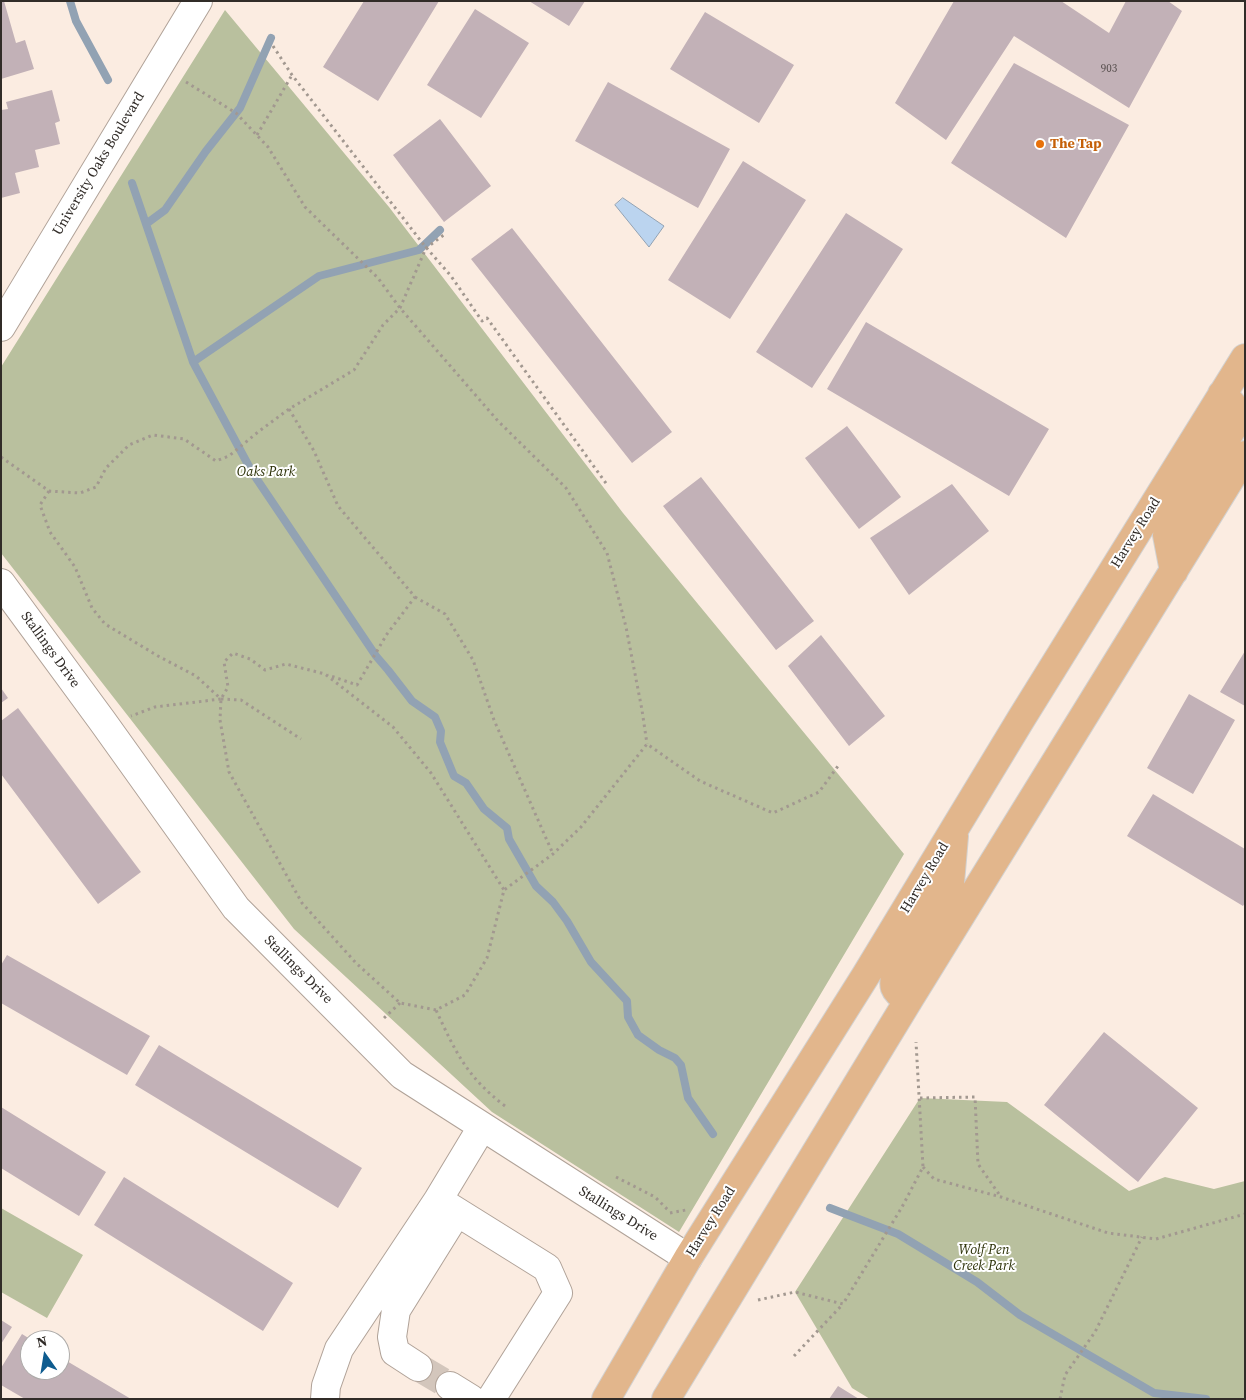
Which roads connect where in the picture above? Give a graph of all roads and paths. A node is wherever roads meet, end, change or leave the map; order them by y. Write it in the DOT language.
graph roads {
  1 [pos="198,1"];
  2 [pos="273,46"];
  3 [pos="292,75"];
  4 [pos="186,82"];
  5 [pos="257,135"];
  6 [pos="445,234"];
  7 [pos="426,248"];
  8 [pos="400,308"];
  9 [pos="1,327"];
  10 [pos="1245,358"];
  11 [pos="1222,394"];
  12 [pos="290,410"];
  13 [pos="1245,455"];
  14 [pos="1,458"];
  15 [pos="608,486"];
  16 [pos="49,491"];
  17 [pos="1174,571"];
  18 [pos="1,584"];
  19 [pos="415,597"];
  20 [pos="325,674"];
  21 [pos="221,699"];
  22 [pos="128,718"];
  23 [pos="300,739"];
  24 [pos="647,744"];
  25 [pos="838,766"];
  26 [pos="954,832"];
  27 [pos="554,854"];
  28 [pos="504,890"];
  29 [pos="908,1001"];
  30 [pos="400,1003"];
  31 [pos="436,1010"];
  32 [pos="384,1018"];
  33 [pos="916,1041"];
  34 [pos="920,1098"];
  35 [pos="507,1107"];
  36 [pos="482,1127"];
  37 [pos="923,1166"];
  38 [pos="609,1174"];
  39 [pos="1001,1197"];
  40 [pos="448,1206"];
  41 [pos="694,1209"];
  42 [pos="671,1213"];
  43 [pos="1245,1214"];
  44 [pos="663,1215"];
  45 [pos="1142,1237"];
  46 [pos="688,1258"];
  47 [pos="753,1302"];
  48 [pos="843,1304"];
  49 [pos="794,1356"];
  50 [pos="418,1367"];
  51 [pos="325,1399"];
  52 [pos="491,1399"];
  53 [pos="606,1399"];
  54 [pos="666,1399"];
  55 [pos="1060,1399"];
  1 -- 9 [label="street, University Oaks Boulevard"];
  2 -- 3 [label="path"];
  3 -- 5 [label="path"];
  3 -- 7 [label="path"];
  4 -- 5 [label="path"];
  5 -- 8 [label="path"];
  6 -- 7 [label="path"];
  7 -- 8 [label="path"];
  7 -- 15 [label="path"];
  8 -- 12 [label="path"];
  8 -- 24 [label="path"];
  10 -- 11 [label="main road, Harvey Road"];
  11 -- 17 [label="main road"];
  11 -- 26 [label="main road, Harvey Road"];
  12 -- 16 [label="path"];
  12 -- 19 [label="path"];
  13 -- 17 [label="main road"];
  14 -- 16 [label="path"];
  16 -- 21 [label="path"];
  17 -- 29 [label="main road"];
  18 -- 36 [label="street, Stallings Drive"];
  19 -- 20 [label="path"];
  19 -- 27 [label="path"];
  20 -- 21 [label="path"];
  20 -- 28 [label="path"];
  21 -- 22 [label="path"];
  21 -- 23 [label="path"];
  21 -- 30 [label="path"];
  24 -- 25 [label="path"];
  24 -- 27 [label="path"];
  26 -- 29 [label="main road"];
  26 -- 46 [label="main road, Harvey Road"];
  27 -- 28 [label="path"];
  28 -- 31 [label="path"];
  29 -- 54 [label="main road"];
  30 -- 31 [label="path"];
  30 -- 32 [label="path"];
  31 -- 35 [label="path"];
  33 -- 34 [label="path"];
  34 -- 37 [label="path"];
  34 -- 39 [label="path"];
  36 -- 40 [label="street"];
  36 -- 46 [label="street, Stallings Drive"];
  37 -- 39 [label="path"];
  37 -- 48 [label="path"];
  38 -- 42 [label="path"];
  39 -- 45 [label="path"];
  40 -- 50 [label="street"];
  40 -- 51 [label="street"];
  40 -- 52 [label="street"];
  41 -- 42 [label="path"];
  42 -- 44 [label="path"];
  43 -- 45 [label="path"];
  45 -- 55 [label="path"];
  46 -- 53 [label="main road, Harvey Road"];
  47 -- 48 [label="path"];
  48 -- 49 [label="path"];
}
